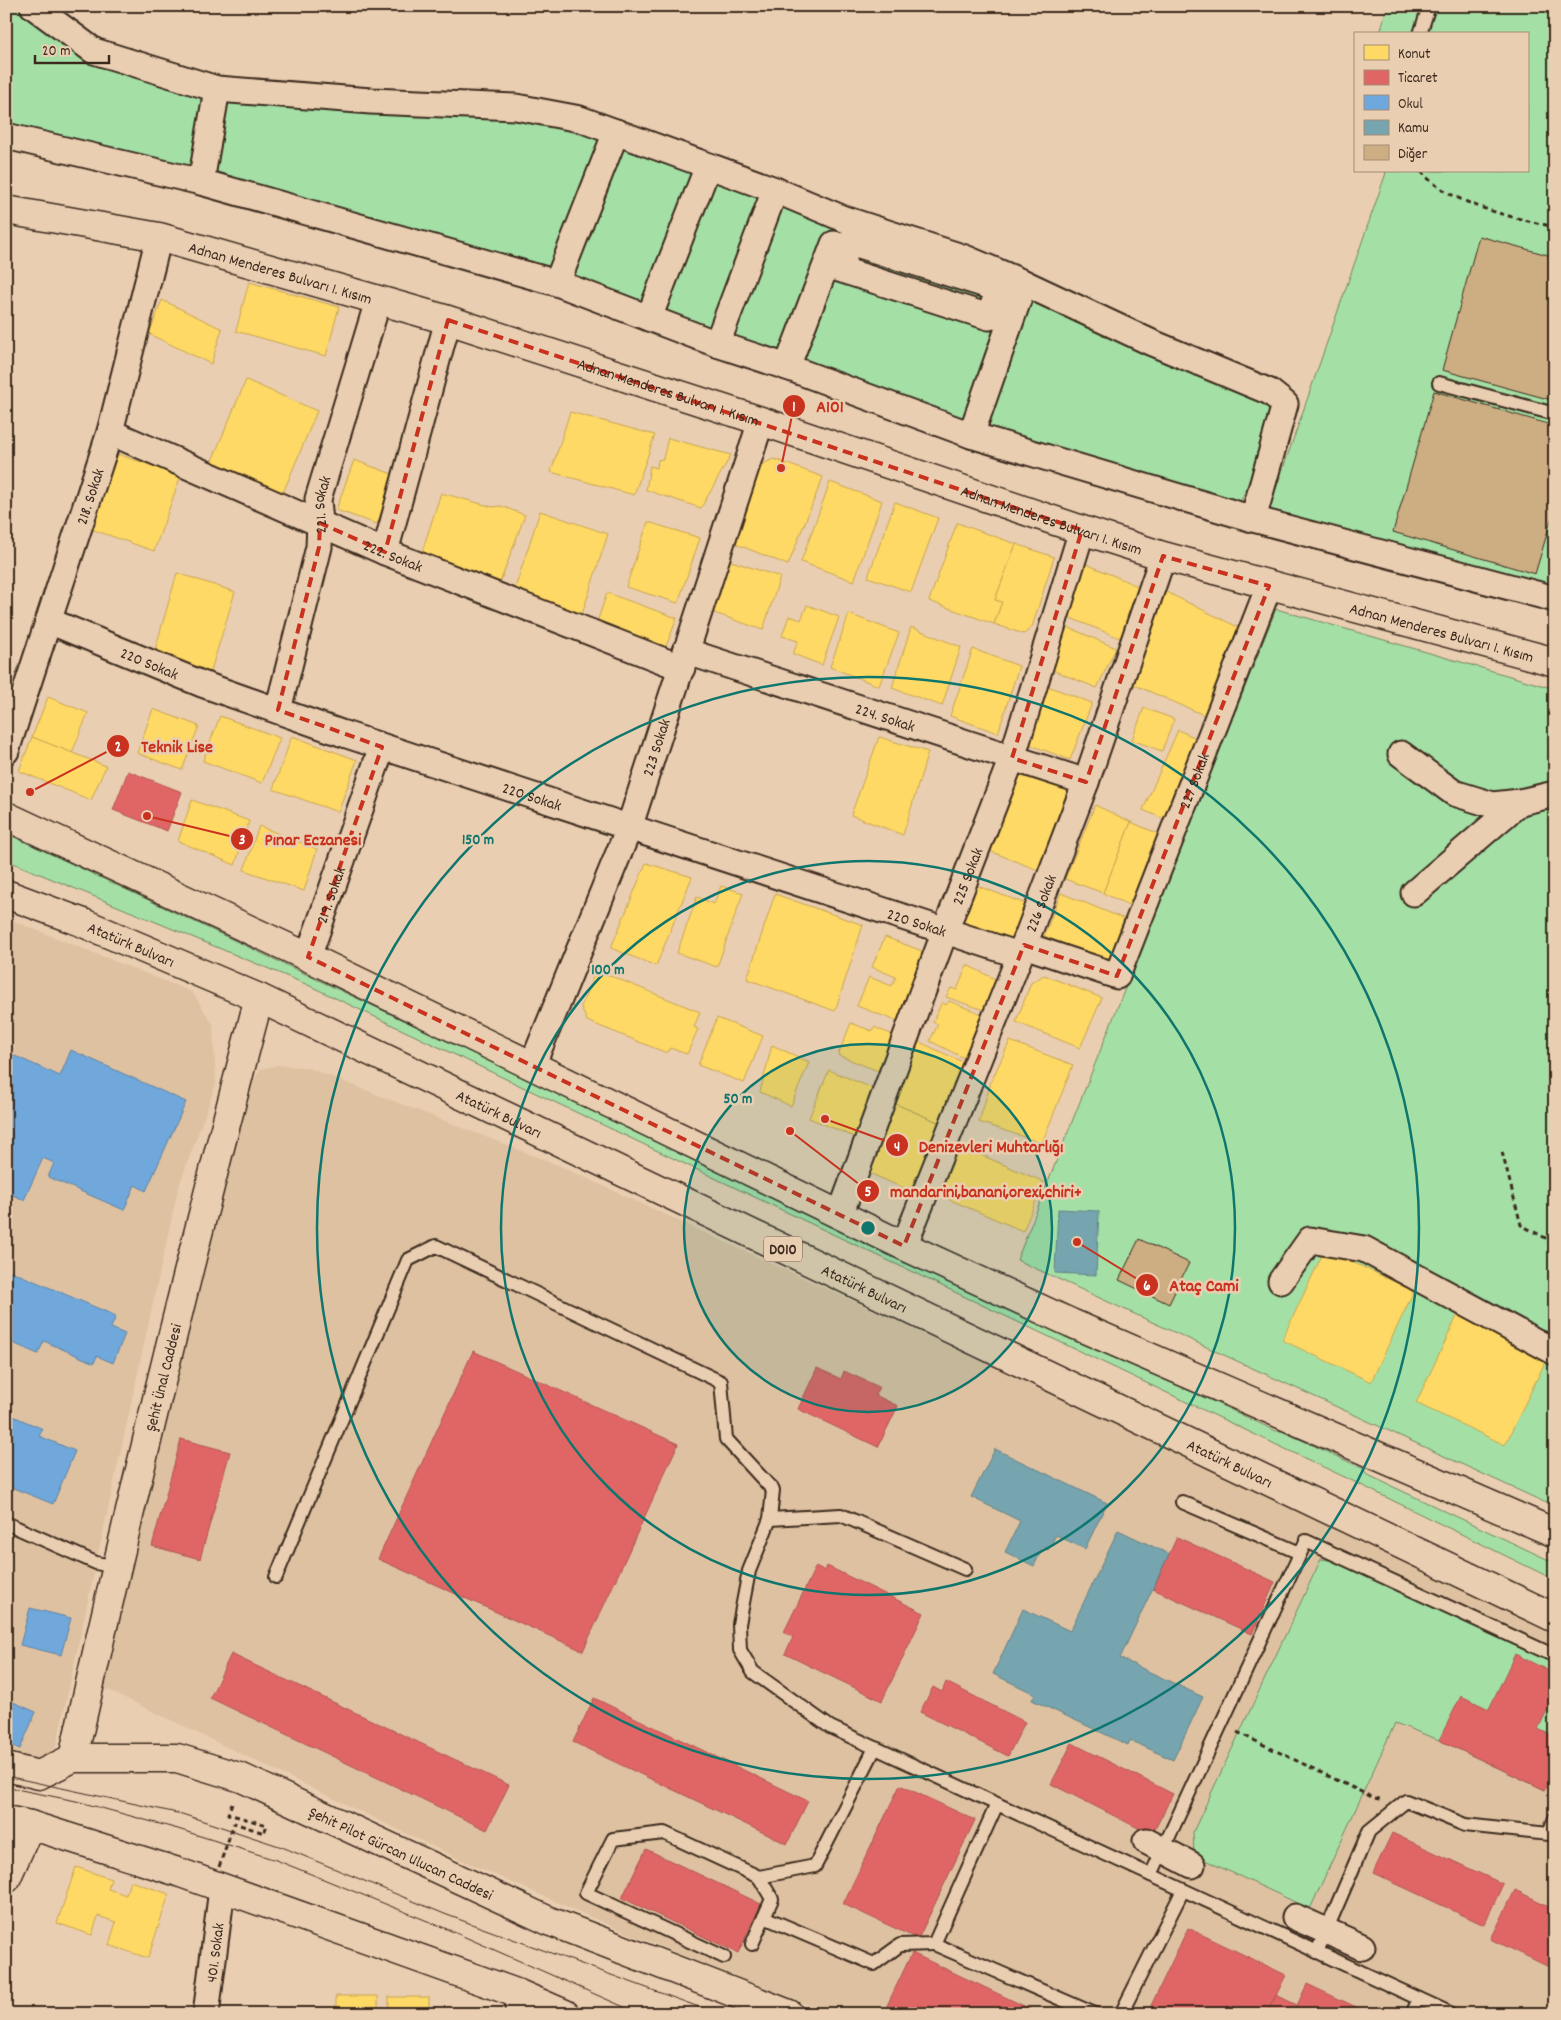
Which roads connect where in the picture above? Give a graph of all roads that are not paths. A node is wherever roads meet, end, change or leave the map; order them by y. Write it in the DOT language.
graph roads {
  1 [pos="33,6"];
  2 [pos="1429,6"];
  3 [pos="1421,32"];
  4 [pos="217,89"];
  5 [pos="616,132"];
  6 [pos="6,136"];
  7 [pos="708,166"];
  8 [pos="201,182"];
  9 [pos="775,190"];
  10 [pos="6,210"];
  11 [pos="844,218"];
  12 [pos="159,237"];
  13 [pos="838,254"];
  14 [pos="1024,282"];
  15 [pos="557,283"];
  16 [pos="378,301"];
  17 [pos="1001,314"];
  18 [pos="649,318"];
  19 [pos="448,320"];
  20 [pos="717,344"];
  21 [pos="787,367"];
  22 [pos="1439,383"];
  23 [pos="1555,414"];
  24 [pos="761,421"];
  25 [pos="110,432"];
  26 [pos="971,435"];
  27 [pos="1252,519"];
  28 [pos="320,523"];
  29 [pos="1082,530"];
  30 [pos="385,552"];
  31 [pos="1163,556"];
  32 [pos="1269,586"];
  33 [pos="1555,599"];
  34 [pos="49,620"];
  35 [pos="684,660"];
  36 [pos="1555,662"];
  37 [pos="278,710"];
  38 [pos="382,746"];
  39 [pos="6,751"];
  40 [pos="1401,754"];
  41 [pos="1012,758"];
  42 [pos="1086,782"];
  43 [pos="1555,794"];
  44 [pos="1520,802"];
  45 [pos="6,816"];
  46 [pos="629,828"];
  47 [pos="1414,893"];
  48 [pos="6,894"];
  49 [pos="945,931"];
  50 [pos="1021,950"];
  51 [pos="308,957"];
  52 [pos="1117,976"];
  53 [pos="259,998"];
  54 [pos="532,1066"];
  55 [pos="840,1215"];
  56 [pos="904,1246"];
  57 [pos="1280,1281"];
  58 [pos="1555,1352"];
  59 [pos="1182,1502"];
  60 [pos="770,1519"];
  61 [pos="6,1523"];
  62 [pos="1555,1534"];
  63 [pos="1300,1553"];
  64 [pos="116,1567"];
  65 [pos="965,1569"];
  66 [pos="276,1577"];
  67 [pos="1555,1618"];
  68 [pos="1555,1656"];
  69 [pos="875,1748"];
  70 [pos="73,1758"];
  71 [pos="6,1767"];
  72 [pos="998,1804"];
  73 [pos="1555,1818"];
  74 [pos="18,1822"];
  75 [pos="1552,1834"];
  76 [pos="1154,1845"];
  77 [pos="1192,1865"];
  78 [pos="1151,1875"];
  79 [pos="759,1877"];
  80 [pos="221,1878"];
  81 [pos="6,1879"];
  82 [pos="1183,1890"];
  83 [pos="764,1917"];
  84 [pos="1295,1917"];
  85 [pos="1321,1941"];
  86 [pos="752,1944"];
  87 [pos="934,1944"];
  88 [pos="1362,1947"];
  89 [pos="724,1957"];
  90 [pos="1419,1999"];
  91 [pos="518,2004"];
  92 [pos="206,2014"];
  93 [pos="565,2014"];
  94 [pos="789,2014"];
  95 [pos="1094,2014"];
  96 [pos="1121,2014"];
  97 [pos="1412,2014"];
  98 [pos="1452,2014"];
  1 -- 4 [label="street"];
  2 -- 3 [label="lane"];
  4 -- 5 [label="street"];
  4 -- 8 [label="street"];
  5 -- 7 [label="street"];
  5 -- 15 [label="street"];
  6 -- 8 [label="street"];
  7 -- 9 [label="street"];
  7 -- 18 [label="street"];
  8 -- 15 [label="street"];
  9 -- 11 [label="street"];
  9 -- 20 [label="street"];
  10 -- 12 [label="main road, Adnan Menderes Bulvarı 1. Kısım"];
  11 -- 13 [label="street"];
  11 -- 14 [label="street"];
  12 -- 16 [label="main road, Adnan Menderes Bulvarı 1. Kısım"];
  12 -- 25 [label="street, 218. Sokak"];
  13 -- 17 [label="street"];
  13 -- 21 [label="street"];
  14 -- 17 [label="street"];
  14 -- 27 [label="street"];
  15 -- 18 [label="street"];
  16 -- 19 [label="main road, Adnan Menderes Bulvarı 1. Kısım"];
  16 -- 28 [label="street, 221. Sokak"];
  17 -- 26 [label="street"];
  18 -- 20 [label="street"];
  19 -- 24 [label="main road, Adnan Menderes Bulvarı 1. Kısım"];
  19 -- 30 [label="street"];
  20 -- 21 [label="street"];
  21 -- 26 [label="street"];
  22 -- 23 [label="lane"];
  24 -- 29 [label="main road, Adnan Menderes Bulvarı 1. Kısım"];
  24 -- 35 [label="street, 223 Sokak"];
  25 -- 28 [label="street, 222. Sokak"];
  25 -- 34 [label="street, 218. Sokak"];
  26 -- 27 [label="street"];
  27 -- 33 [label="street"];
  28 -- 30 [label="street, 222. Sokak"];
  28 -- 37 [label="street, 221. Sokak"];
  29 -- 31 [label="main road, Adnan Menderes Bulvarı 1. Kısım"];
  29 -- 41 [label="street, 225 Sokak"];
  30 -- 35 [label="street, 222. Sokak"];
  31 -- 32 [label="main road, Adnan Menderes Bulvarı 1. Kısım"];
  31 -- 42 [label="street, 226 Sokak"];
  32 -- 36 [label="main road, Adnan Menderes Bulvarı 1. Kısım"];
  32 -- 52 [label="street, 227 Sokak"];
  34 -- 37 [label="street, 220 Sokak"];
  34 -- 39 [label="street, 218. Sokak"];
  35 -- 41 [label="street, 224. Sokak"];
  35 -- 46 [label="street, 223 Sokak"];
  37 -- 38 [label="street, 220 Sokak"];
  38 -- 46 [label="street, 220 Sokak"];
  38 -- 51 [label="street, 219. Sokak"];
  40 -- 44 [label="street"];
  41 -- 42 [label="street, 224. Sokak"];
  41 -- 49 [label="street, 225 Sokak"];
  42 -- 50 [label="street, 226 Sokak"];
  43 -- 44 [label="street"];
  44 -- 47 [label="street"];
  45 -- 51 [label="main road"];
  46 -- 49 [label="street, 220 Sokak"];
  46 -- 54 [label="street, 223 Sokak"];
  48 -- 53 [label="main road, Atatürk Bulvarı / D010"];
  49 -- 50 [label="street, 220 Sokak"];
  49 -- 55 [label="street, 225 Sokak"];
  50 -- 52 [label="street, 220 Sokak"];
  50 -- 56 [label="street, 226 Sokak"];
  51 -- 54 [label="main road"];
  53 -- 64 [label="main road, Şehit Ünal Caddesi"];
  53 -- 67 [label="main road, Atatürk Bulvarı / D010"];
  54 -- 55 [label="main road"];
  55 -- 56 [label="main road"];
  56 -- 62 [label="main road"];
  57 -- 58 [label="street"];
  59 -- 63 [label="lane"];
  60 -- 65 [label="lane"];
  60 -- 66 [label="lane"];
  60 -- 69 [label="lane"];
  61 -- 64 [label="lane"];
  63 -- 68 [label="lane"];
  63 -- 76 [label="lane"];
  64 -- 70 [label="main road, Şehit Ünal Caddesi"];
  69 -- 72 [label="lane"];
  69 -- 79 [label="lane"];
  70 -- 71 [label="main road, Şehit Pilot Gürcan Ulucan Caddesi"];
  70 -- 94 [label="main road, Şehit Pilot Gürcan Ulucan Caddesi"];
  72 -- 78 [label="lane"];
  72 -- 87 [label="lane"];
  73 -- 75 [label="lane"];
  74 -- 80 [label="main road"];
  74 -- 81 [label="main road"];
  75 -- 85 [label="lane"];
  76 -- 77 [label="street"];
  76 -- 78 [label="lane"];
  78 -- 82 [label="lane"];
  79 -- 83 [label="lane"];
  79 -- 89 [label="lane"];
  80 -- 91 [label="main road"];
  80 -- 92 [label="street, 401. Sokak"];
  82 -- 85 [label="lane"];
  82 -- 96 [label="lane"];
  83 -- 86 [label="lane"];
  83 -- 87 [label="lane"];
  84 -- 85 [label="street"];
  85 -- 88 [label="street"];
  85 -- 90 [label="lane"];
  87 -- 95 [label="lane"];
  90 -- 97 [label="lane"];
  90 -- 98 [label="lane"];
  91 -- 93 [label="main road"];
}
